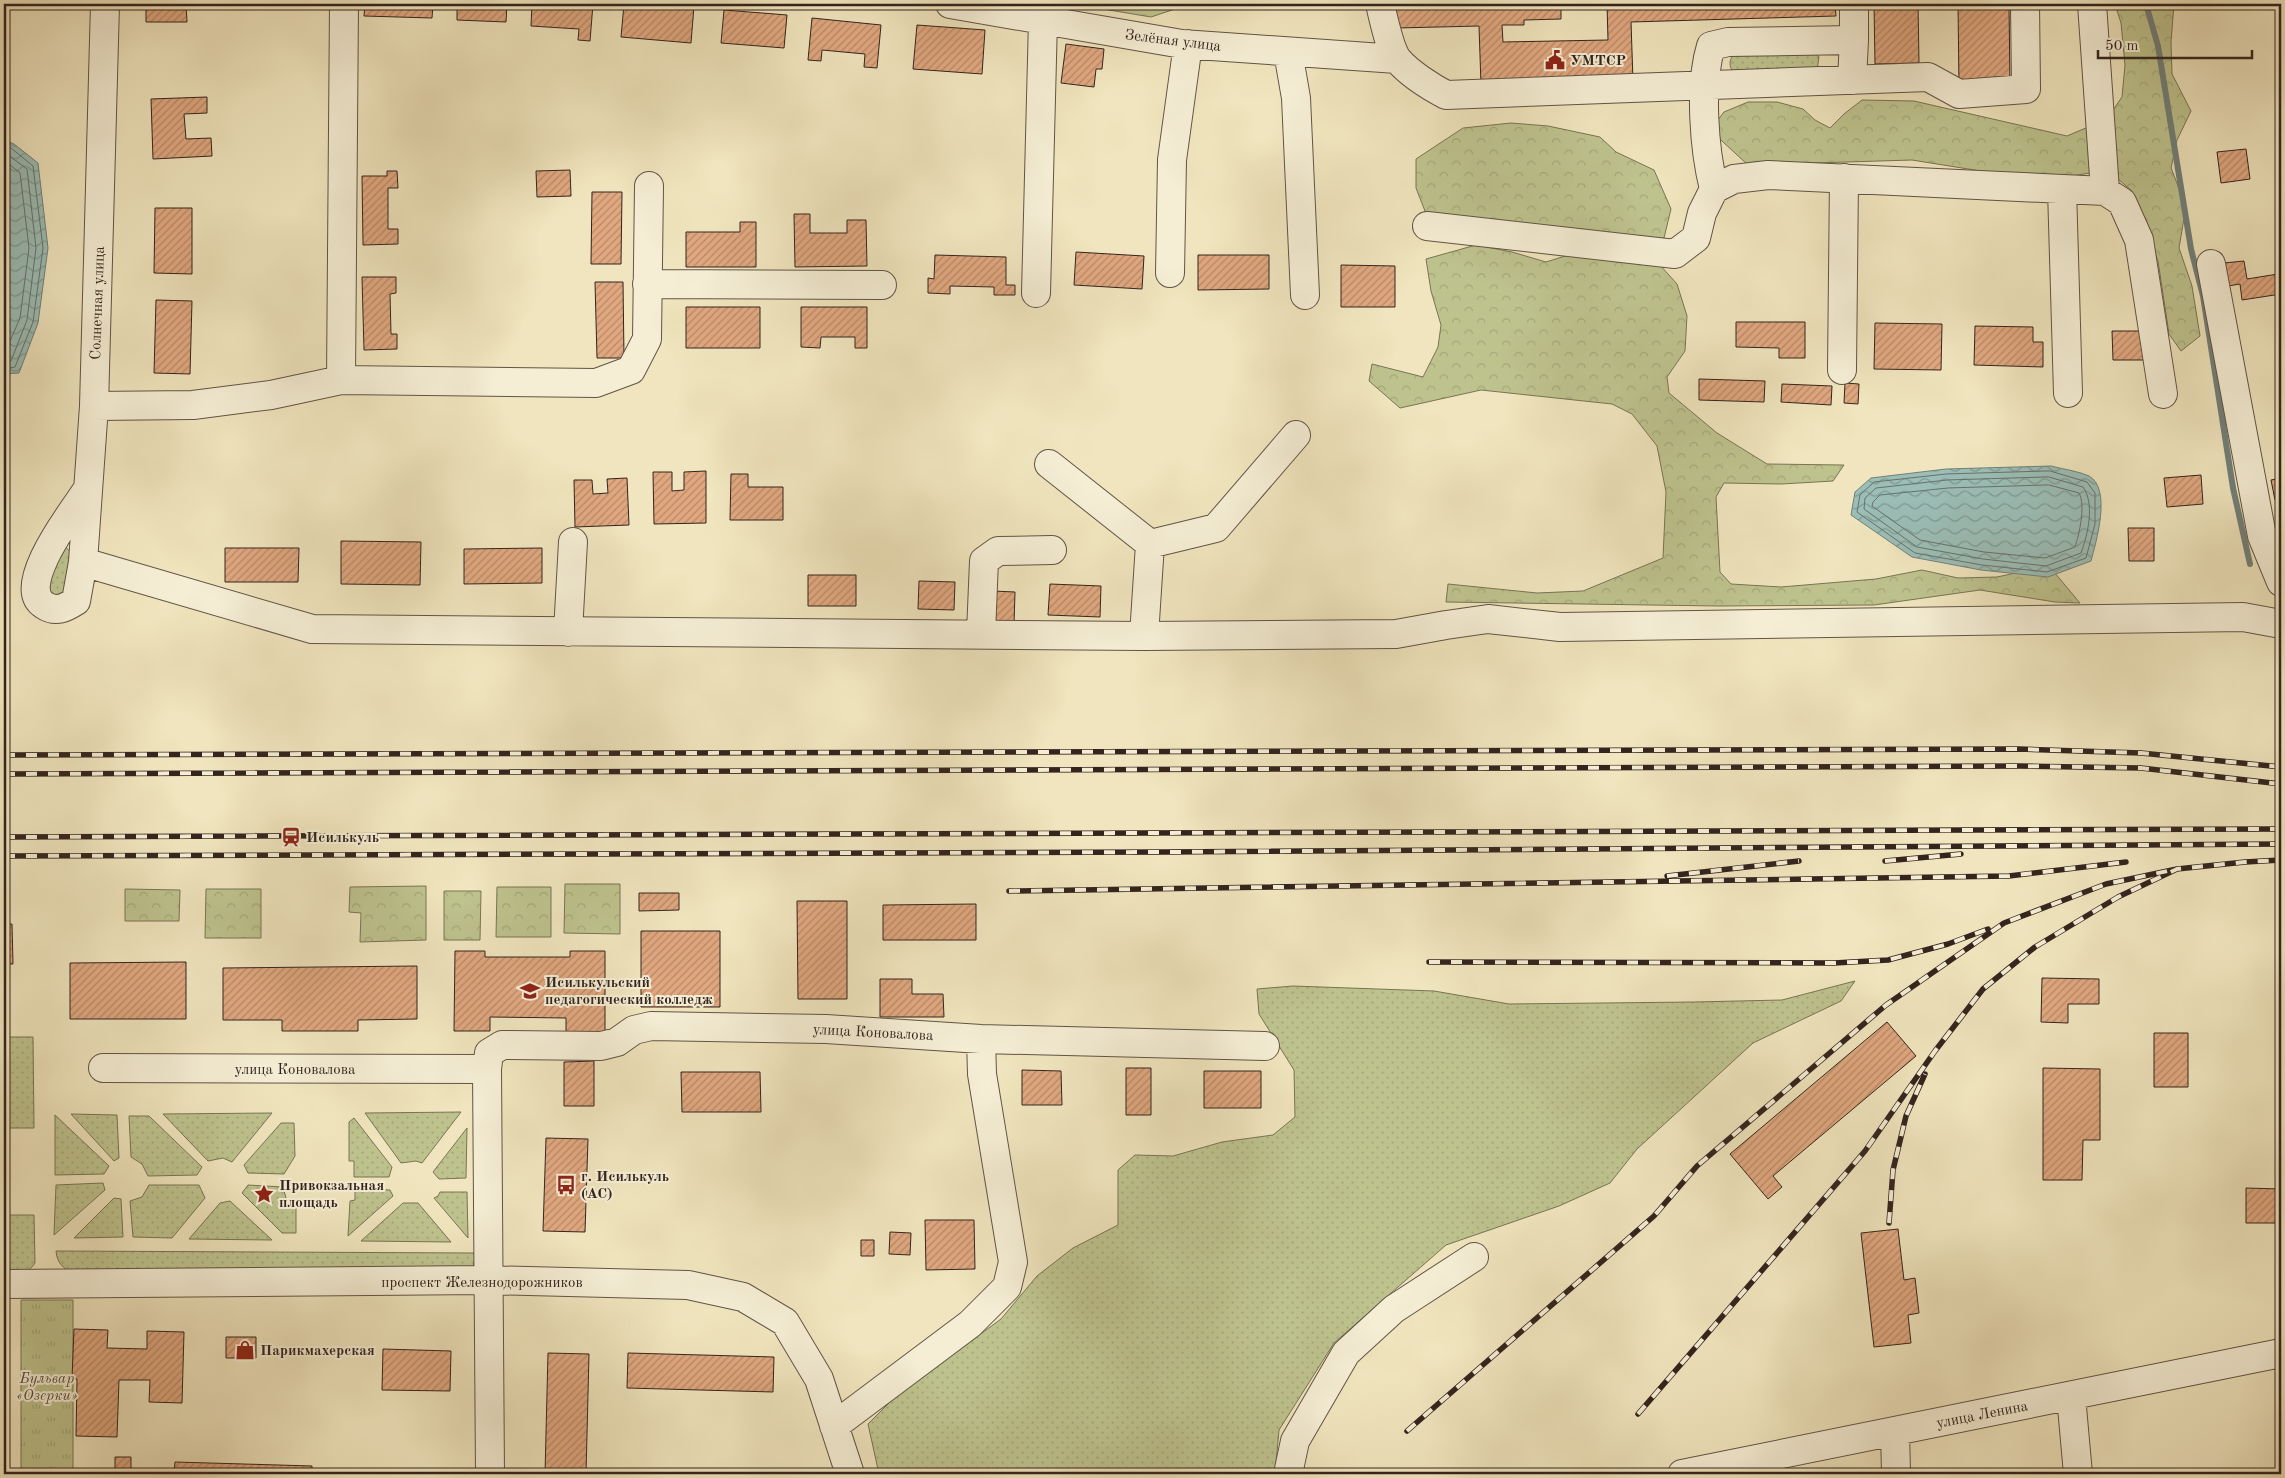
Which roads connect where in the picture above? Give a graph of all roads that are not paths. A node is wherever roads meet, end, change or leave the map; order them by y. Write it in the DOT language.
graph roads {
  1 [pos="105,4"];
  2 [pos="344,4"];
  3 [pos="950,4"];
  4 [pos="1380,4"];
  5 [pos="1854,4"];
  6 [pos="2025,4"];
  7 [pos="2092,4"];
  8 [pos="1043,20"];
  9 [pos="1854,40"];
  10 [pos="1188,44"];
  11 [pos="1288,52"];
  12 [pos="1397,59"];
  13 [pos="1852,80"];
  14 [pos="1705,85"];
  15 [pos="1844,178"];
  16 [pos="650,186"];
  17 [pos="1714,189"];
  18 [pos="2062,189"];
  19 [pos="2105,191"];
  20 [pos="1426,226"];
  21 [pos="2211,264"];
  22 [pos="1170,274"];
  23 [pos="647,284"];
  24 [pos="882,285"];
  25 [pos="1036,293"];
  26 [pos="1305,295"];
  27 [pos="1842,370"];
  28 [pos="341,380"];
  29 [pos="2068,393"];
  30 [pos="2163,394"];
  31 [pos="94,406"];
  32 [pos="1296,435"];
  33 [pos="1049,464"];
  34 [pos="87,490"];
  35 [pos="573,542"];
  36 [pos="1150,544"];
  37 [pos="1052,550"];
  38 [pos="83,562"];
  39 [pos="2281,582"];
  40 [pos="2281,624"];
  41 [pos="568,632"];
  42 [pos="981,633"];
  43 [pos="1144,636"];
  44 [pos="981,1038"];
  45 [pos="1265,1046"];
  46 [pos="488,1061"];
  47 [pos="103,1068"];
  48 [pos="1474,1257"];
  49 [pos="488,1280"];
  50 [pos="4,1284"];
  51 [pos="2281,1353"];
  52 [pos="2071,1396"];
  53 [pos="834,1426"];
  54 [pos="1895,1431"];
  55 [pos="490,1474"];
  56 [pos="850,1474"];
  57 [pos="1288,1474"];
  58 [pos="1682,1474"];
  59 [pos="1896,1474"];
  60 [pos="2078,1474"];
  1 -- 31 [label="street, Солнечная улица"];
  2 -- 28 [label="street"];
  3 -- 8 [label="street, Зелёная улица"];
  4 -- 12 [label="street"];
  5 -- 9 [label="street"];
  6 -- 13 [label="street"];
  7 -- 19 [label="street"];
  8 -- 10 [label="street, Зелёная улица"];
  8 -- 25 [label="street"];
  9 -- 13 [label="street"];
  9 -- 14 [label="street"];
  10 -- 11 [label="street, Зелёная улица"];
  10 -- 22 [label="street"];
  11 -- 12 [label="street, Зелёная улица"];
  11 -- 26 [label="street"];
  12 -- 14 [label="street"];
  13 -- 14 [label="street"];
  14 -- 17 [label="street"];
  15 -- 17 [label="street"];
  15 -- 18 [label="street"];
  15 -- 27 [label="street"];
  16 -- 23 [label="street"];
  17 -- 20 [label="street"];
  18 -- 19 [label="street"];
  18 -- 29 [label="street"];
  19 -- 30 [label="street"];
  21 -- 39 [label="street"];
  23 -- 24 [label="street"];
  23 -- 28 [label="street"];
  28 -- 31 [label="street"];
  31 -- 34 [label="street, Солнечная улица"];
  32 -- 36 [label="street"];
  33 -- 36 [label="street"];
  34 -- 38 [label="street, Солнечная улица"];
  34 -- 38 [label="street, Солнечная улица"];
  35 -- 41 [label="street"];
  36 -- 43 [label="street"];
  37 -- 42 [label="street"];
  38 -- 41 [label="street"];
  40 -- 43 [label="street"];
  41 -- 42 [label="street"];
  42 -- 43 [label="street"];
  44 -- 45 [label="street, улица Коновалова"];
  44 -- 46 [label="street, улица Коновалова"];
  44 -- 53 [label="street"];
  46 -- 47 [label="street, улица Коновалова"];
  46 -- 49 [label="street"];
  48 -- 57 [label="street"];
  49 -- 50 [label="street, проспект Железнодорожников"];
  49 -- 53 [label="street, проспект Железнодорожников"];
  49 -- 55 [label="street"];
  51 -- 52 [label="street, улица Ленина"];
  52 -- 54 [label="street, улица Ленина"];
  52 -- 60 [label="street"];
  53 -- 56 [label="street, проспект Железнодорожников"];
  54 -- 58 [label="street, улица Ленина"];
  54 -- 59 [label="street"];
}
